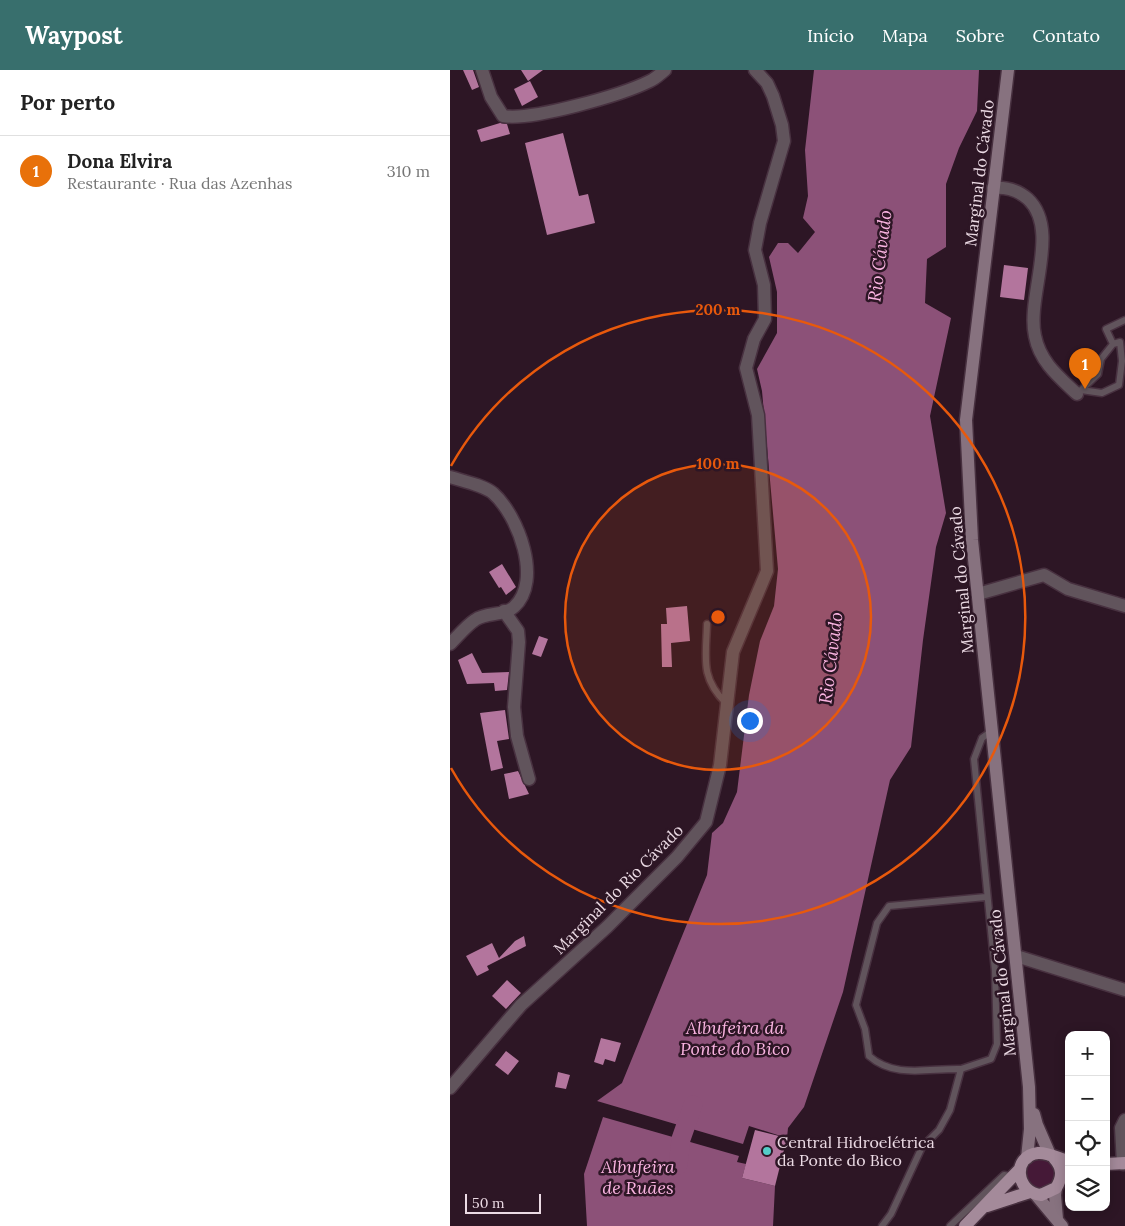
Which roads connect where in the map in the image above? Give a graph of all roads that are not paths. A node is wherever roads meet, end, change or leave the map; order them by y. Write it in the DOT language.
graph roads {
  1 [pos="482,70"];
  2 [pos="665,70"];
  3 [pos="755,70"];
  4 [pos="1008,70"];
  5 [pos="993,188"];
  6 [pos="1125,320"];
  7 [pos="1119,342"];
  8 [pos="1079,392"];
  9 [pos="450,477"];
  10 [pos="978,594"];
  11 [pos="1125,606"];
  12 [pos="504,611"];
  13 [pos="707,624"];
  14 [pos="450,644"];
  15 [pos="727,704"];
  16 [pos="992,731"];
  17 [pos="529,780"];
  18 [pos="986,897"];
  19 [pos="1016,956"];
  20 [pos="1125,990"];
  21 [pos="962,1069"];
  22 [pos="1029,1087"];
  23 [pos="450,1088"];
  24 [pos="1125,1120"];
  25 [pos="1052,1156"];
  26 [pos="1027,1158"];
  27 [pos="1065,1160"];
  28 [pos="1110,1164"];
  29 [pos="1124,1164"];
  30 [pos="1016,1173"];
  31 [pos="1062,1181"];
  32 [pos="1033,1193"];
  33 [pos="983,1209"];
  34 [pos="1060,1222"];
  35 [pos="882,1226"];
  36 [pos="950,1226"];
  37 [pos="965,1226"];
  1 -- 2 [label="street"];
  3 -- 15 [label="street, Marginal do Rio Cávado"];
  4 -- 5 [label="street, Marginal do Cávado"];
  5 -- 8 [label="street"];
  5 -- 10 [label="street, Marginal do Cávado"];
  6 -- 7 [label="lane"];
  7 -- 8 [label="lane"];
  7 -- 8 [label="lane"];
  9 -- 12 [label="street"];
  10 -- 11 [label="street"];
  10 -- 16 [label="street, Marginal do Cávado"];
  12 -- 14 [label="street"];
  12 -- 17 [label="street"];
  13 -- 15 [label="lane"];
  15 -- 23 [label="street, Marginal do Rio Cávado"];
  16 -- 18 [label="lane"];
  16 -- 19 [label="street, Marginal do Cávado"];
  18 -- 21 [label="lane"];
  18 -- 21 [label="lane"];
  19 -- 20 [label="street"];
  19 -- 22 [label="street, Marginal do Cávado"];
  21 -- 35 [label="lane"];
  22 -- 25 [label="street"];
  22 -- 26 [label="street"];
  24 -- 29 [label="street"];
  25 -- 26 [label="main road"];
  25 -- 27 [label="main road"];
  25 -- 31 [label="main road"];
  26 -- 30 [label="main road"];
  28 -- 29 [label="main road"];
  30 -- 32 [label="main road"];
  30 -- 33 [label="main road"];
  30 -- 36 [label="lane"];
  31 -- 32 [label="main road"];
  31 -- 34 [label="street"];
  32 -- 33 [label="main road"];
  32 -- 34 [label="street"];
  33 -- 37 [label="main road"];
}
